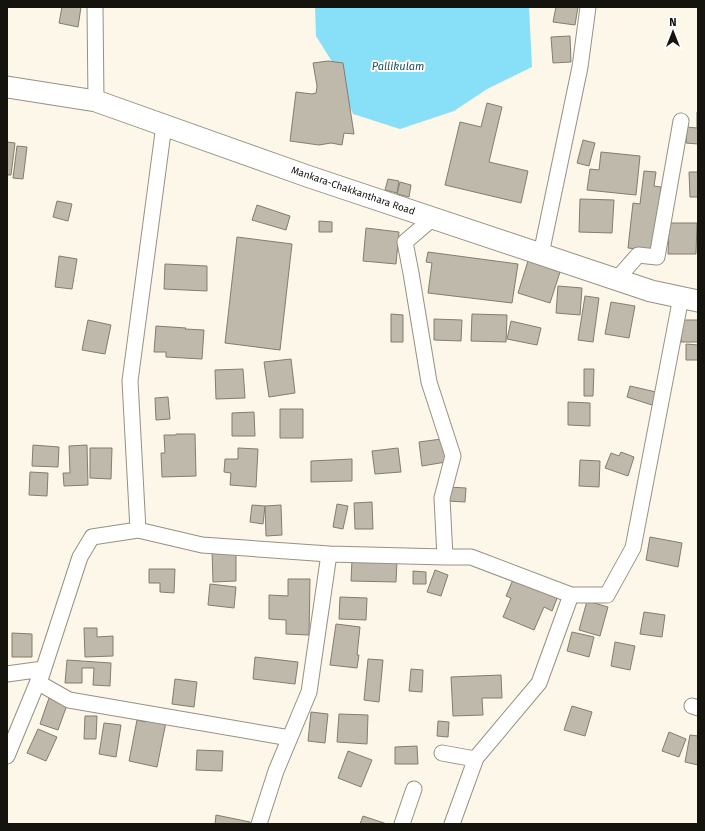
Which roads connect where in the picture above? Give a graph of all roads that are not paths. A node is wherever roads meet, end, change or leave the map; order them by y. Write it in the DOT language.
graph roads {
  1 [pos="95,7"];
  2 [pos="588,7"];
  3 [pos="7,87"];
  4 [pos="96,102"];
  5 [pos="681,121"];
  6 [pos="164,125"];
  7 [pos="433,218"];
  8 [pos="541,254"];
  9 [pos="617,279"];
  10 [pos="689,299"];
  11 [pos="138,530"];
  12 [pos="329,554"];
  13 [pos="445,557"];
  14 [pos="571,595"];
  15 [pos="43,669"];
  16 [pos="7,674"];
  17 [pos="290,738"];
  18 [pos="442,753"];
  19 [pos="7,756"];
  20 [pos="475,759"];
  21 [pos="414,789"];
  22 [pos="259,824"];
  23 [pos="402,824"];
  24 [pos="452,824"];
  1 -- 4 [label="street"];
  2 -- 8 [label="street"];
  3 -- 4 [label="main road, Mankara-Chakkanthara Road"];
  4 -- 6 [label="main road, Mankara-Chakkanthara Road"];
  5 -- 9 [label="street"];
  6 -- 7 [label="main road, Mankara-Chakkanthara Road"];
  6 -- 11 [label="street"];
  7 -- 8 [label="main road, Mankara-Chakkanthara Road"];
  7 -- 13 [label="street"];
  8 -- 9 [label="main road, Mankara-Chakkanthara Road"];
  9 -- 10 [label="main road, Mankara-Chakkanthara Road"];
  10 -- 14 [label="street"];
  11 -- 12 [label="street"];
  11 -- 15 [label="street"];
  12 -- 13 [label="street"];
  12 -- 17 [label="street"];
  13 -- 14 [label="street"];
  14 -- 20 [label="street"];
  15 -- 16 [label="street"];
  15 -- 17 [label="street"];
  15 -- 19 [label="street"];
  17 -- 22 [label="street"];
  18 -- 20 [label="street"];
  20 -- 24 [label="street"];
  21 -- 23 [label="street"];
}
